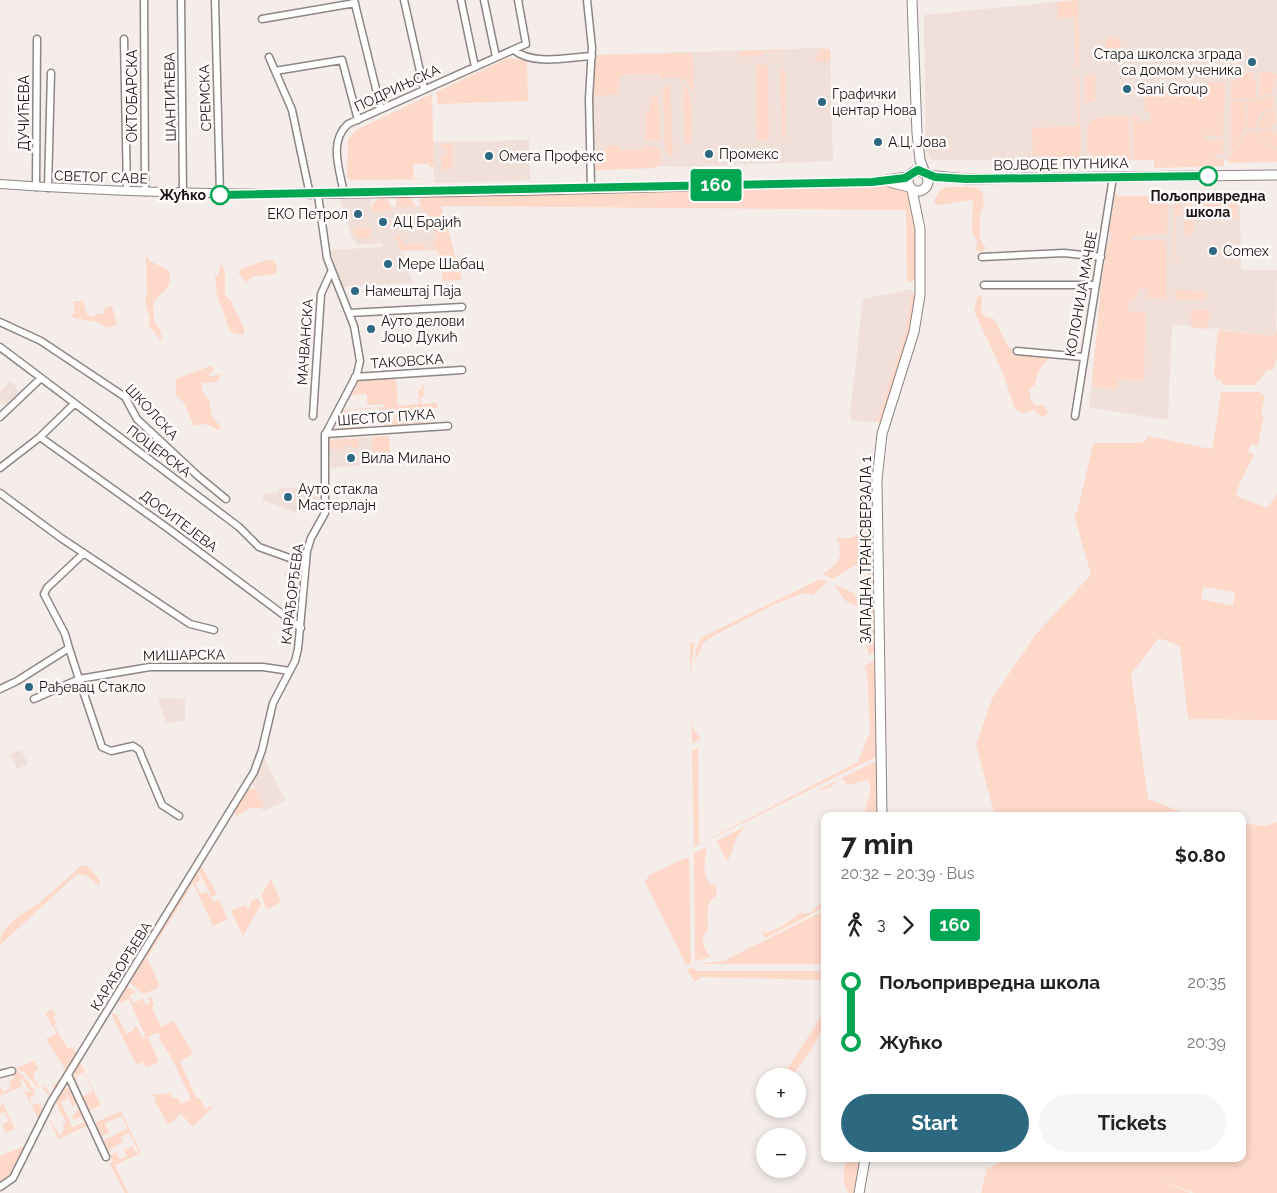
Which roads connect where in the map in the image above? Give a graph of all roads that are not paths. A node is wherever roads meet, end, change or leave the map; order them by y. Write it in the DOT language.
graph roads {
  1 [pos="144,0"];
  2 [pos="181,0"];
  3 [pos="215,0"];
  4 [pos="404,0"];
  5 [pos="461,0"];
  6 [pos="484,0"];
  7 [pos="518,0"];
  8 [pos="587,0"];
  9 [pos="912,0"];
  10 [pos="355,2"];
  11 [pos="262,19"];
  12 [pos="37,39"];
  13 [pos="124,39"];
  14 [pos="514,50"];
  15 [pos="592,56"];
  16 [pos="269,57"];
  17 [pos="496,57"];
  18 [pos="475,67"];
  19 [pos="275,71"];
  20 [pos="51,73"];
  21 [pos="424,89"];
  22 [pos="381,109"];
  23 [pos="358,120"];
  24 [pos="917,133"];
  25 [pos="910,174"];
  26 [pos="926,174"];
  27 [pos="1277,175"];
  28 [pos="1113,177"];
  29 [pos="966,179"];
  30 [pos="872,182"];
  31 [pos="0,184"];
  32 [pos="36,187"];
  33 [pos="48,188"];
  34 [pos="591,188"];
  35 [pos="926,188"];
  36 [pos="912,189"];
  37 [pos="127,191"];
  38 [pos="145,192"];
  39 [pos="183,194"];
  40 [pos="344,194"];
  41 [pos="220,195"];
  42 [pos="314,195"];
  43 [pos="920,228"];
  44 [pos="982,257"];
  45 [pos="1101,257"];
  46 [pos="331,272"];
  47 [pos="984,285"];
  48 [pos="1096,285"];
  49 [pos="462,308"];
  50 [pos="349,313"];
  51 [pos="0,322"];
  52 [pos="0,348"];
  53 [pos="1017,350"];
  54 [pos="1083,357"];
  55 [pos="462,370"];
  56 [pos="355,377"];
  57 [pos="40,379"];
  58 [pos="74,404"];
  59 [pos="313,416"];
  60 [pos="1075,416"];
  61 [pos="0,417"];
  62 [pos="448,426"];
  63 [pos="325,434"];
  64 [pos="40,437"];
  65 [pos="0,468"];
  66 [pos="0,493"];
  67 [pos="226,499"];
  68 [pos="84,553"];
  69 [pos="306,564"];
  70 [pos="301,628"];
  71 [pos="214,630"];
  72 [pos="69,648"];
  73 [pos="290,671"];
  74 [pos="79,679"];
  75 [pos="0,689"];
  76 [pos="34,699"];
  77 [pos="882,812"];
  78 [pos="179,816"];
  79 [pos="12,1071"];
  80 [pos="0,1074"];
  81 [pos="68,1075"];
  82 [pos="106,1157"];
  83 [pos="864,1162"];
  84 [pos="0,1187"];
  85 [pos="859,1193"];
  1 -- 38 [label="street, ОКТОБАРСКА"];
  2 -- 39 [label="street, ШАНТИЋЕВА"];
  3 -- 41 [label="street, СРЕМСКА"];
  4 -- 21 [label="street"];
  5 -- 18 [label="street"];
  6 -- 17 [label="street"];
  7 -- 14 [label="street, ПОДРИЊСКА"];
  8 -- 15 [label="street"];
  9 -- 24 [label="main road"];
  10 -- 11 [label="street"];
  10 -- 22 [label="street"];
  12 -- 32 [label="street, ДУЧИЋЕВА"];
  13 -- 37 [label="street"];
  14 -- 15 [label="street"];
  14 -- 17 [label="street, ПОДРИЊСКА"];
  15 -- 34 [label="street"];
  16 -- 19 [label="street, КАРАЂОРЂЕВА"];
  17 -- 18 [label="street, ПОДРИЊСКА"];
  18 -- 21 [label="street, ПОДРИЊСКА"];
  19 -- 23 [label="street"];
  19 -- 42 [label="street, КАРАЂОРЂЕВА"];
  20 -- 33 [label="street"];
  21 -- 22 [label="street, ПОДРИЊСКА"];
  22 -- 23 [label="street, ПОДРИЊСКА"];
  23 -- 40 [label="street, ПОДРИЊСКА"];
  24 -- 25 [label="main road"];
  24 -- 26 [label="main road"];
  25 -- 26 [label="main road"];
  25 -- 30 [label="street"];
  25 -- 36 [label="main road"];
  26 -- 29 [label="main road, ВОЈВОДЕ ПУТНИКА"];
  26 -- 35 [label="main road"];
  27 -- 28 [label="main road, ВОЈВОДЕ ПУТНИКА"];
  28 -- 29 [label="main road, ВОЈВОДЕ ПУТНИКА"];
  28 -- 45 [label="street, КОЛОНИЈА МАЧВЕ"];
  29 -- 35 [label="main road, ВОЈВОДЕ ПУТНИКА"];
  30 -- 34 [label="street"];
  30 -- 36 [label="street"];
  31 -- 32 [label="street, СВЕТОГ САВЕ"];
  32 -- 33 [label="street, СВЕТОГ САВЕ"];
  33 -- 37 [label="street, СВЕТОГ САВЕ"];
  34 -- 40 [label="street, СВЕТОГ САВЕ"];
  35 -- 36 [label="main road"];
  35 -- 43 [label="main road, ЗАПАДНА ТРАНСВЕРЗАЛА 1"];
  36 -- 43 [label="main road, ЗАПАДНА ТРАНСВЕРЗАЛА 1"];
  37 -- 38 [label="street, СВЕТОГ САВЕ"];
  38 -- 39 [label="street, СВЕТОГ САВЕ"];
  39 -- 41 [label="street, СВЕТОГ САВЕ"];
  40 -- 42 [label="street, СВЕТОГ САВЕ"];
  41 -- 42 [label="street, СВЕТОГ САВЕ"];
  42 -- 46 [label="street, КАРАЂОРЂЕВА"];
  43 -- 77 [label="main road, ЗАПАДНА ТРАНСВЕРЗАЛА 1"];
  44 -- 45 [label="street"];
  45 -- 48 [label="street, КОЛОНИЈА МАЧВЕ"];
  46 -- 50 [label="street, КАРАЂОРЂЕВА"];
  46 -- 59 [label="street, МАЧВАНСКА"];
  47 -- 48 [label="street"];
  48 -- 54 [label="street, КОЛОНИЈА МАЧВЕ"];
  49 -- 50 [label="street"];
  50 -- 56 [label="street, КАРАЂОРЂЕВА"];
  51 -- 67 [label="street, ШКОЛСКА"];
  52 -- 57 [label="street, ПОЦЕРСКА"];
  53 -- 54 [label="street"];
  54 -- 60 [label="street, КОЛОНИЈА МАЧВЕ"];
  55 -- 56 [label="street, ТАКОВСКА"];
  56 -- 63 [label="street, КАРАЂОРЂЕВА"];
  57 -- 58 [label="street, ПОЦЕРСКА"];
  57 -- 61 [label="street"];
  58 -- 64 [label="street"];
  58 -- 69 [label="street, ПОЦЕРСКА"];
  62 -- 63 [label="street, ШЕСТОГ ПУКА"];
  63 -- 69 [label="street, КАРАЂОРЂЕВА"];
  64 -- 65 [label="street"];
  64 -- 70 [label="street, ДОСИТЕЈЕВА"];
  66 -- 68 [label="street"];
  68 -- 71 [label="street"];
  68 -- 72 [label="street"];
  69 -- 70 [label="street, КАРАЂОРЂЕВА"];
  70 -- 73 [label="street, КАРАЂОРЂЕВА"];
  72 -- 74 [label="street"];
  72 -- 75 [label="street"];
  73 -- 74 [label="street, МИШАРСКА"];
  73 -- 81 [label="street, КАРАЂОРЂЕВА"];
  74 -- 76 [label="street, МИШАРСКА"];
  74 -- 78 [label="street"];
  79 -- 80 [label="street"];
  81 -- 82 [label="street"];
  81 -- 84 [label="street, КАРАЂОРЂЕВА"];
  83 -- 85 [label="main road"];
}
